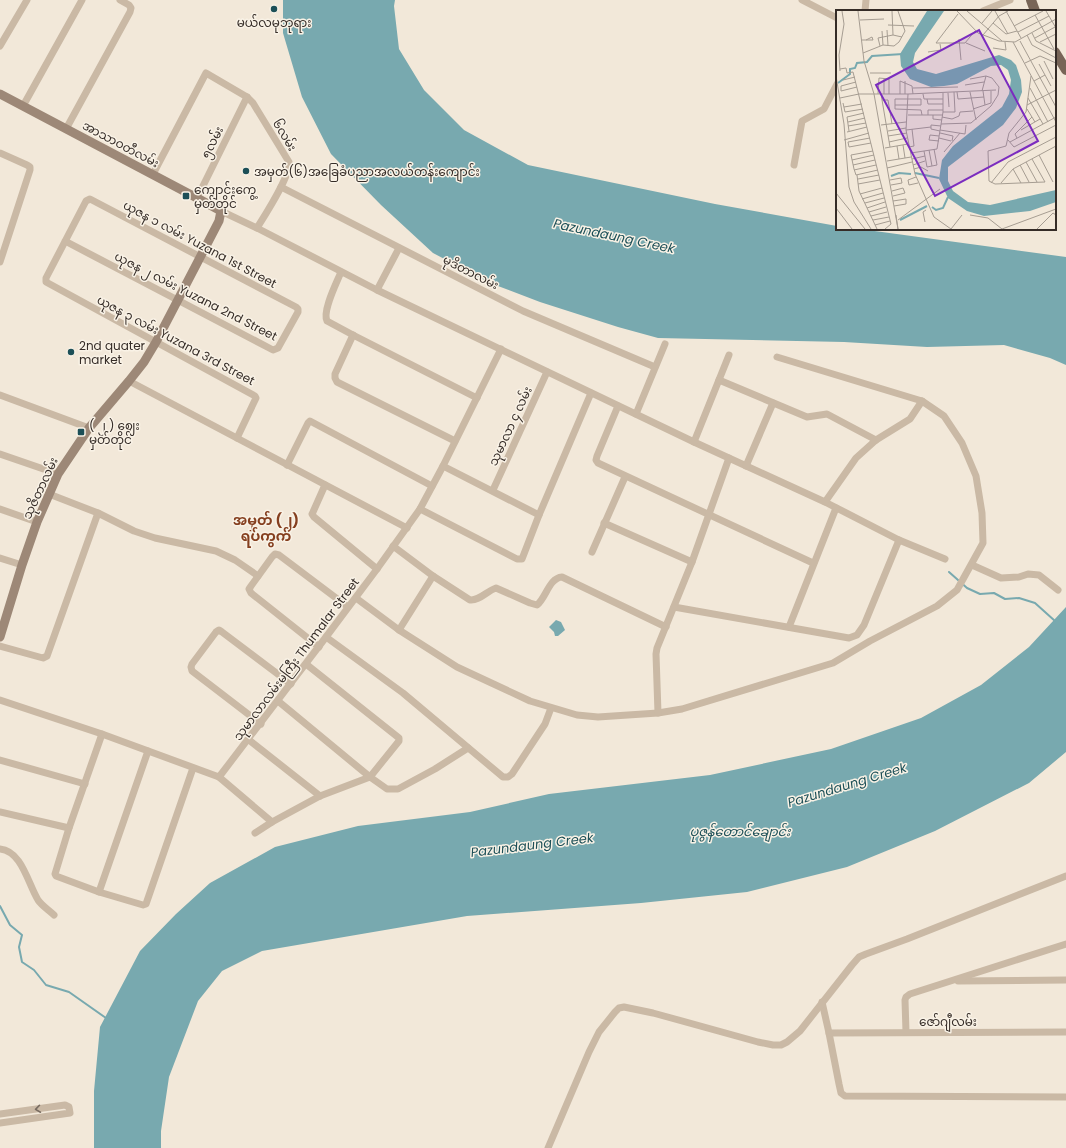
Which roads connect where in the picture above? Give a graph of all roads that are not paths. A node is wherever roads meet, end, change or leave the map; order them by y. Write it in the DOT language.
graph roads {
  1 [pos="27,0"];
  2 [pos="82,0"];
  3 [pos="120,0"];
  4 [pos="802,0"];
  5 [pos="866,0"];
  6 [pos="1010,0"];
  7 [pos="1031,0"];
  8 [pos="865,10"];
  9 [pos="985,10"];
  10 [pos="1035,10"];
  11 [pos="836,17"];
  12 [pos="0,46"];
  13 [pos="1060,57"];
  14 [pos="1066,70"];
  15 [pos="836,86"];
  16 [pos="1,96"];
  17 [pos="247,97"];
  18 [pos="23,106"];
  19 [pos="66,129"];
  20 [pos="0,153"];
  21 [pos="794,165"];
  22 [pos="153,174"];
  23 [pos="280,187"];
  24 [pos="197,198"];
  25 [pos="221,211"];
  26 [pos="257,228"];
  27 [pos="64,241"];
  28 [pos="399,248"];
  29 [pos="200,257"];
  30 [pos="0,262"];
  31 [pos="341,272"];
  32 [pos="377,290"];
  33 [pos="178,300"];
  34 [pos="298,309"];
  35 [pos="353,335"];
  36 [pos="156,342"];
  37 [pos="665,344"];
  38 [pos="501,349"];
  39 [pos="729,355"];
  40 [pos="777,357"];
  41 [pos="655,367"];
  42 [pos="547,372"];
  43 [pos="719,380"];
  44 [pos="129,381"];
  45 [pos="591,393"];
  46 [pos="0,395"];
  47 [pos="477,398"];
  48 [pos="922,401"];
  49 [pos="773,403"];
  50 [pos="618,406"];
  51 [pos="636,414"];
  52 [pos="89,428"];
  53 [pos="237,438"];
  54 [pos="876,440"];
  55 [pos="455,441"];
  56 [pos="694,442"];
  57 [pos="0,454"];
  58 [pos="729,458"];
  59 [pos="287,466"];
  60 [pos="442,466"];
  61 [pos="746,466"];
  62 [pos="58,474"];
  63 [pos="625,476"];
  64 [pos="325,485"];
  65 [pos="432,486"];
  66 [pos="493,490"];
  67 [pos="49,494"];
  68 [pos="825,502"];
  69 [pos="836,508"];
  70 [pos="0,509"];
  71 [pos="420,509"];
  72 [pos="98,513"];
  73 [pos="709,514"];
  74 [pos="539,515"];
  75 [pos="37,522"];
  76 [pos="604,523"];
  77 [pos="407,528"];
  78 [pos="899,540"];
  79 [pos="393,546"];
  80 [pos="592,552"];
  81 [pos="0,558"];
  82 [pos="945,559"];
  83 [pos="692,562"];
  84 [pos="813,563"];
  85 [pos="22,564"];
  86 [pos="972,565"];
  87 [pos="377,569"];
  88 [pos="258,576"];
  89 [pos="433,576"];
  90 [pos="1058,590"];
  91 [pos="356,598"];
  92 [pos="674,606"];
  93 [pos="348,607"];
  94 [pos="3,615"];
  95 [pos="666,627"];
  96 [pos="788,627"];
  97 [pos="399,630"];
  98 [pos="0,637"];
  99 [pos="326,637"];
  100 [pos="0,646"];
  101 [pos="319,647"];
  102 [pos="306,664"];
  103 [pos="291,684"];
  104 [pos="0,700"];
  105 [pos="278,701"];
  106 [pos="551,708"];
  107 [pos="658,713"];
  108 [pos="261,724"];
  109 [pos="102,734"];
  110 [pos="249,740"];
  111 [pos="468,748"];
  112 [pos="148,751"];
  113 [pos="0,760"];
  114 [pos="193,768"];
  115 [pos="220,777"];
  116 [pos="370,777"];
  117 [pos="84,784"];
  118 [pos="320,796"];
  119 [pos="0,812"];
  120 [pos="272,822"];
  121 [pos="69,828"];
  122 [pos="255,833"];
  123 [pos="0,850"];
  124 [pos="1066,876"];
  125 [pos="99,892"];
  126 [pos="54,915"];
  127 [pos="1066,944"];
  128 [pos="1066,980"];
  129 [pos="950,981"];
  130 [pos="822,1002"];
  131 [pos="829,1032"];
  132 [pos="906,1032"];
  133 [pos="1066,1032"];
  134 [pos="1066,1097"];
  135 [pos="0,1114"];
  136 [pos="0,1123"];
  137 [pos="548,1148"];
  1 -- 12 [label="street"];
  2 -- 18 [label="street"];
  3 -- 19 [label="street"];
  4 -- 11 [label="street"];
  5 -- 8 [label="street"];
  6 -- 9 [label="street"];
  7 -- 10 [label="main road"];
  13 -- 14 [label="main road"];
  15 -- 21 [label="street"];
  16 -- 18 [label="main road, အာသာဝတီလမ်း"];
  17 -- 22 [label="street, ၆လမ်း"];
  17 -- 23 [label="street, ၆လမ်း"];
  17 -- 24 [label="street, ၅လမ်း"];
  18 -- 19 [label="main road, အာသာဝတီလမ်း"];
  19 -- 22 [label="main road, အာသာဝတီလမ်း"];
  20 -- 30 [label="street"];
  22 -- 24 [label="main road, အာသာဝတီလမ်း"];
  23 -- 26 [label="street, ၆လမ်း"];
  23 -- 28 [label="street, မုဒိတာလမ်း"];
  24 -- 25 [label="main road, အာသာဝတီလမ်း"];
  25 -- 26 [label="street"];
  25 -- 29 [label="main road, သုဇိတာလမ်း"];
  26 -- 31 [label="street"];
  27 -- 29 [label="street, ယုဇန ၁ လမ်း Yuzana 1st Street"];
  27 -- 33 [label="street, ယုဇန ၂ လမ်း Yuzana 2nd Street"];
  27 -- 36 [label="street, ယုဇန ၃ လမ်း Yuzana 3rd Street"];
  28 -- 32 [label="street"];
  28 -- 41 [label="street, မုဒိတာလမ်း"];
  29 -- 33 [label="main road, သုဇိတာလမ်း"];
  29 -- 34 [label="street, ယုဇန ၁ လမ်း Yuzana 1st Street"];
  31 -- 32 [label="street"];
  31 -- 35 [label="street"];
  32 -- 38 [label="street"];
  33 -- 34 [label="street, ယုဇန ၂ လမ်း Yuzana 2nd Street"];
  33 -- 36 [label="main road, သုဇိတာလမ်း"];
  35 -- 47 [label="street"];
  35 -- 55 [label="street"];
  36 -- 44 [label="main road, သုဇိတာလမ်း"];
  36 -- 53 [label="street, ယုဇန ၃ လမ်း Yuzana 3rd Street"];
  37 -- 41 [label="street"];
  38 -- 42 [label="street"];
  38 -- 47 [label="street, သုမာလာလမ်းမကြီး Thumalar Street"];
  39 -- 43 [label="street"];
  40 -- 48 [label="street"];
  41 -- 51 [label="street"];
  42 -- 45 [label="street"];
  42 -- 66 [label="street, သုမာလာ ၄ လမ်း"];
  43 -- 49 [label="street"];
  43 -- 56 [label="street"];
  44 -- 52 [label="main road, သုဇိတာလမ်း"];
  44 -- 53 [label="street"];
  45 -- 50 [label="street"];
  45 -- 74 [label="street"];
  46 -- 52 [label="street"];
  47 -- 55 [label="street, သုမာလာလမ်းမကြီး Thumalar Street"];
  48 -- 54 [label="street"];
  48 -- 86 [label="street"];
  49 -- 54 [label="street"];
  49 -- 61 [label="street"];
  50 -- 51 [label="street"];
  50 -- 63 [label="street"];
  51 -- 56 [label="street"];
  52 -- 62 [label="main road, သုဇိတာလမ်း"];
  53 -- 59 [label="street"];
  54 -- 68 [label="street"];
  55 -- 60 [label="street, သုမာလာလမ်းမကြီး Thumalar Street"];
  56 -- 58 [label="street"];
  57 -- 62 [label="street"];
  58 -- 61 [label="street"];
  58 -- 73 [label="street"];
  59 -- 64 [label="street"];
  59 -- 65 [label="street"];
  60 -- 65 [label="street, သုမာလာလမ်းမကြီး Thumalar Street"];
  60 -- 66 [label="street"];
  61 -- 68 [label="street"];
  62 -- 67 [label="main road, သုဇိတာလမ်း"];
  63 -- 73 [label="street"];
  63 -- 76 [label="street"];
  64 -- 77 [label="street"];
  64 -- 87 [label="street"];
  65 -- 71 [label="street, သုမာလာလမ်းမကြီး Thumalar Street"];
  66 -- 74 [label="street"];
  67 -- 72 [label="street"];
  67 -- 75 [label="main road, သုဇိတာလမ်း"];
  68 -- 69 [label="street"];
  69 -- 78 [label="street"];
  69 -- 84 [label="street"];
  70 -- 75 [label="street"];
  71 -- 74 [label="street"];
  71 -- 77 [label="street, သုမာလာလမ်းမကြီး Thumalar Street"];
  72 -- 88 [label="street"];
  72 -- 100 [label="street"];
  73 -- 83 [label="street"];
  73 -- 84 [label="street"];
  75 -- 85 [label="main road, သုဇိတာလမ်း"];
  76 -- 80 [label="street"];
  76 -- 83 [label="street"];
  77 -- 79 [label="street, သုမာလာလမ်းမကြီး Thumalar Street"];
  78 -- 82 [label="street"];
  78 -- 96 [label="street"];
  79 -- 87 [label="street, သုမာလာလမ်းမကြီး Thumalar Street"];
  79 -- 89 [label="street"];
  81 -- 85 [label="street"];
  83 -- 92 [label="street"];
  84 -- 96 [label="street"];
  85 -- 94 [label="main road, သုဇိတာလမ်း"];
  86 -- 90 [label="street"];
  86 -- 107 [label="street"];
  87 -- 91 [label="street, သုမာလာလမ်းမကြီး Thumalar Street"];
  88 -- 93 [label="street"];
  88 -- 101 [label="street"];
  89 -- 95 [label="street"];
  89 -- 97 [label="street"];
  91 -- 93 [label="street, သုမာလာလမ်းမကြီး Thumalar Street"];
  91 -- 97 [label="street"];
  92 -- 95 [label="street"];
  92 -- 96 [label="street"];
  93 -- 99 [label="street, သုမာလာလမ်းမကြီး Thumalar Street"];
  94 -- 98 [label="main road, သုဇိတာလမ်း"];
  95 -- 107 [label="street"];
  97 -- 106 [label="street"];
  99 -- 101 [label="street, သုမာလာလမ်းမကြီး Thumalar Street"];
  99 -- 111 [label="street"];
  101 -- 102 [label="street, သုမာလာလမ်းမကြီး Thumalar Street"];
  102 -- 103 [label="street, သုမာလာလမ်းမကြီး Thumalar Street"];
  102 -- 116 [label="street"];
  103 -- 105 [label="street, သုမာလာလမ်းမကြီး Thumalar Street"];
  103 -- 108 [label="street"];
  104 -- 109 [label="street"];
  105 -- 108 [label="street, သုမာလာလမ်းမကြီး Thumalar Street"];
  105 -- 116 [label="street"];
  106 -- 107 [label="street"];
  106 -- 111 [label="street"];
  108 -- 110 [label="street, သုမာလာလမ်းမကြီး Thumalar Street"];
  109 -- 112 [label="street"];
  109 -- 117 [label="street"];
  110 -- 115 [label="street, သုမာလာလမ်းမကြီး Thumalar Street"];
  110 -- 118 [label="street"];
  111 -- 116 [label="street"];
  112 -- 114 [label="street"];
  112 -- 125 [label="street"];
  113 -- 117 [label="street"];
  114 -- 115 [label="street"];
  114 -- 125 [label="street"];
  115 -- 120 [label="street"];
  116 -- 118 [label="street"];
  117 -- 121 [label="street"];
  118 -- 120 [label="street"];
  119 -- 121 [label="street"];
  120 -- 122 [label="street"];
  121 -- 125 [label="street"];
  123 -- 126 [label="street"];
  124 -- 130 [label="street"];
  127 -- 129 [label="street"];
  128 -- 129 [label="street"];
  129 -- 132 [label="street"];
  130 -- 131 [label="street"];
  130 -- 137 [label="street"];
  131 -- 132 [label="street, ဇော်ဂျီလမ်း"];
  131 -- 134 [label="street"];
  132 -- 133 [label="street, ဇော်ဂျီလမ်း"];
  136 -- 135 [label="street, one-way"];
}
